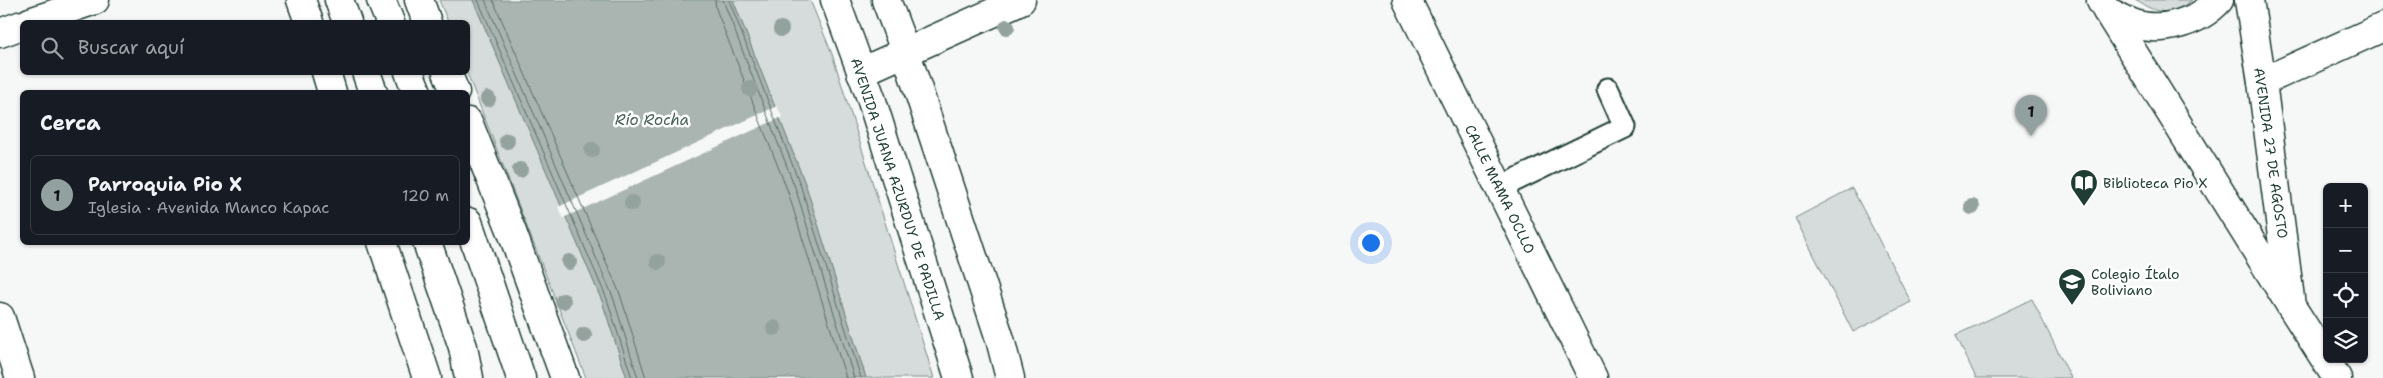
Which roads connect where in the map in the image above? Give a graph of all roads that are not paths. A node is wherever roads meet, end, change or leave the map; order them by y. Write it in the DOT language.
graph roads {
  1 [pos="95,0"];
  2 [pos="301,0"];
  3 [pos="339,0"];
  4 [pos="381,0"];
  5 [pos="419,0"];
  6 [pos="835,0"];
  7 [pos="886,0"];
  8 [pos="1021,0"];
  9 [pos="1407,0"];
  10 [pos="2220,0"];
  11 [pos="2249,0"];
  12 [pos="2104,5"];
  13 [pos="36,20"];
  14 [pos="308,20"];
  15 [pos="347,20"];
  16 [pos="389,20"];
  17 [pos="426,20"];
  18 [pos="20,26"];
  19 [pos="2383,27"];
  20 [pos="0,33"];
  21 [pos="906,53"];
  22 [pos="862,72"];
  23 [pos="327,75"];
  24 [pos="367,75"];
  25 [pos="410,75"];
  26 [pos="448,75"];
  27 [pos="2262,82"];
  28 [pos="1608,89"];
  29 [pos="331,90"];
  30 [pos="372,90"];
  31 [pos="416,90"];
  32 [pos="454,90"];
  33 [pos="470,127"];
  34 [pos="1499,188"];
  35 [pos="470,228"];
  36 [pos="383,245"];
  37 [pos="428,245"];
  38 [pos="2291,306"];
  39 [pos="0,317"];
  40 [pos="20,378"];
  41 [pos="427,378"];
  42 [pos="469,378"];
  43 [pos="521,378"];
  44 [pos="565,378"];
  45 [pos="959,378"];
  46 [pos="1010,378"];
  47 [pos="1593,378"];
  48 [pos="2337,378"];
  1 -- 13 [label="street"];
  2 -- 14 [label="street"];
  3 -- 15 [label="street"];
  4 -- 16 [label="street"];
  5 -- 17 [label="street"];
  6 -- 22 [label="street, AVENIDA JUANA AZURDUY DE PADILLA"];
  7 -- 21 [label="street"];
  8 -- 21 [label="street"];
  9 -- 34 [label="street, CALLE MAMA OCLLO"];
  10 -- 12 [label="street"];
  11 -- 27 [label="street, AVENIDA 27 DE AGOSTO"];
  12 -- 38 [label="street"];
  18 -- 20 [label="street"];
  19 -- 27 [label="street"];
  21 -- 22 [label="street"];
  21 -- 46 [label="street"];
  22 -- 45 [label="street, AVENIDA JUANA AZURDUY DE PADILLA"];
  23 -- 29 [label="street"];
  24 -- 30 [label="street"];
  25 -- 31 [label="street"];
  26 -- 32 [label="street"];
  27 -- 38 [label="street, AVENIDA 27 DE AGOSTO"];
  28 -- 34 [label="lane"];
  33 -- 44 [label="street"];
  34 -- 47 [label="street, CALLE MAMA OCLLO"];
  35 -- 43 [label="street"];
  36 -- 41 [label="street"];
  37 -- 42 [label="street"];
  38 -- 48 [label="street"];
  39 -- 40 [label="street"];
}
